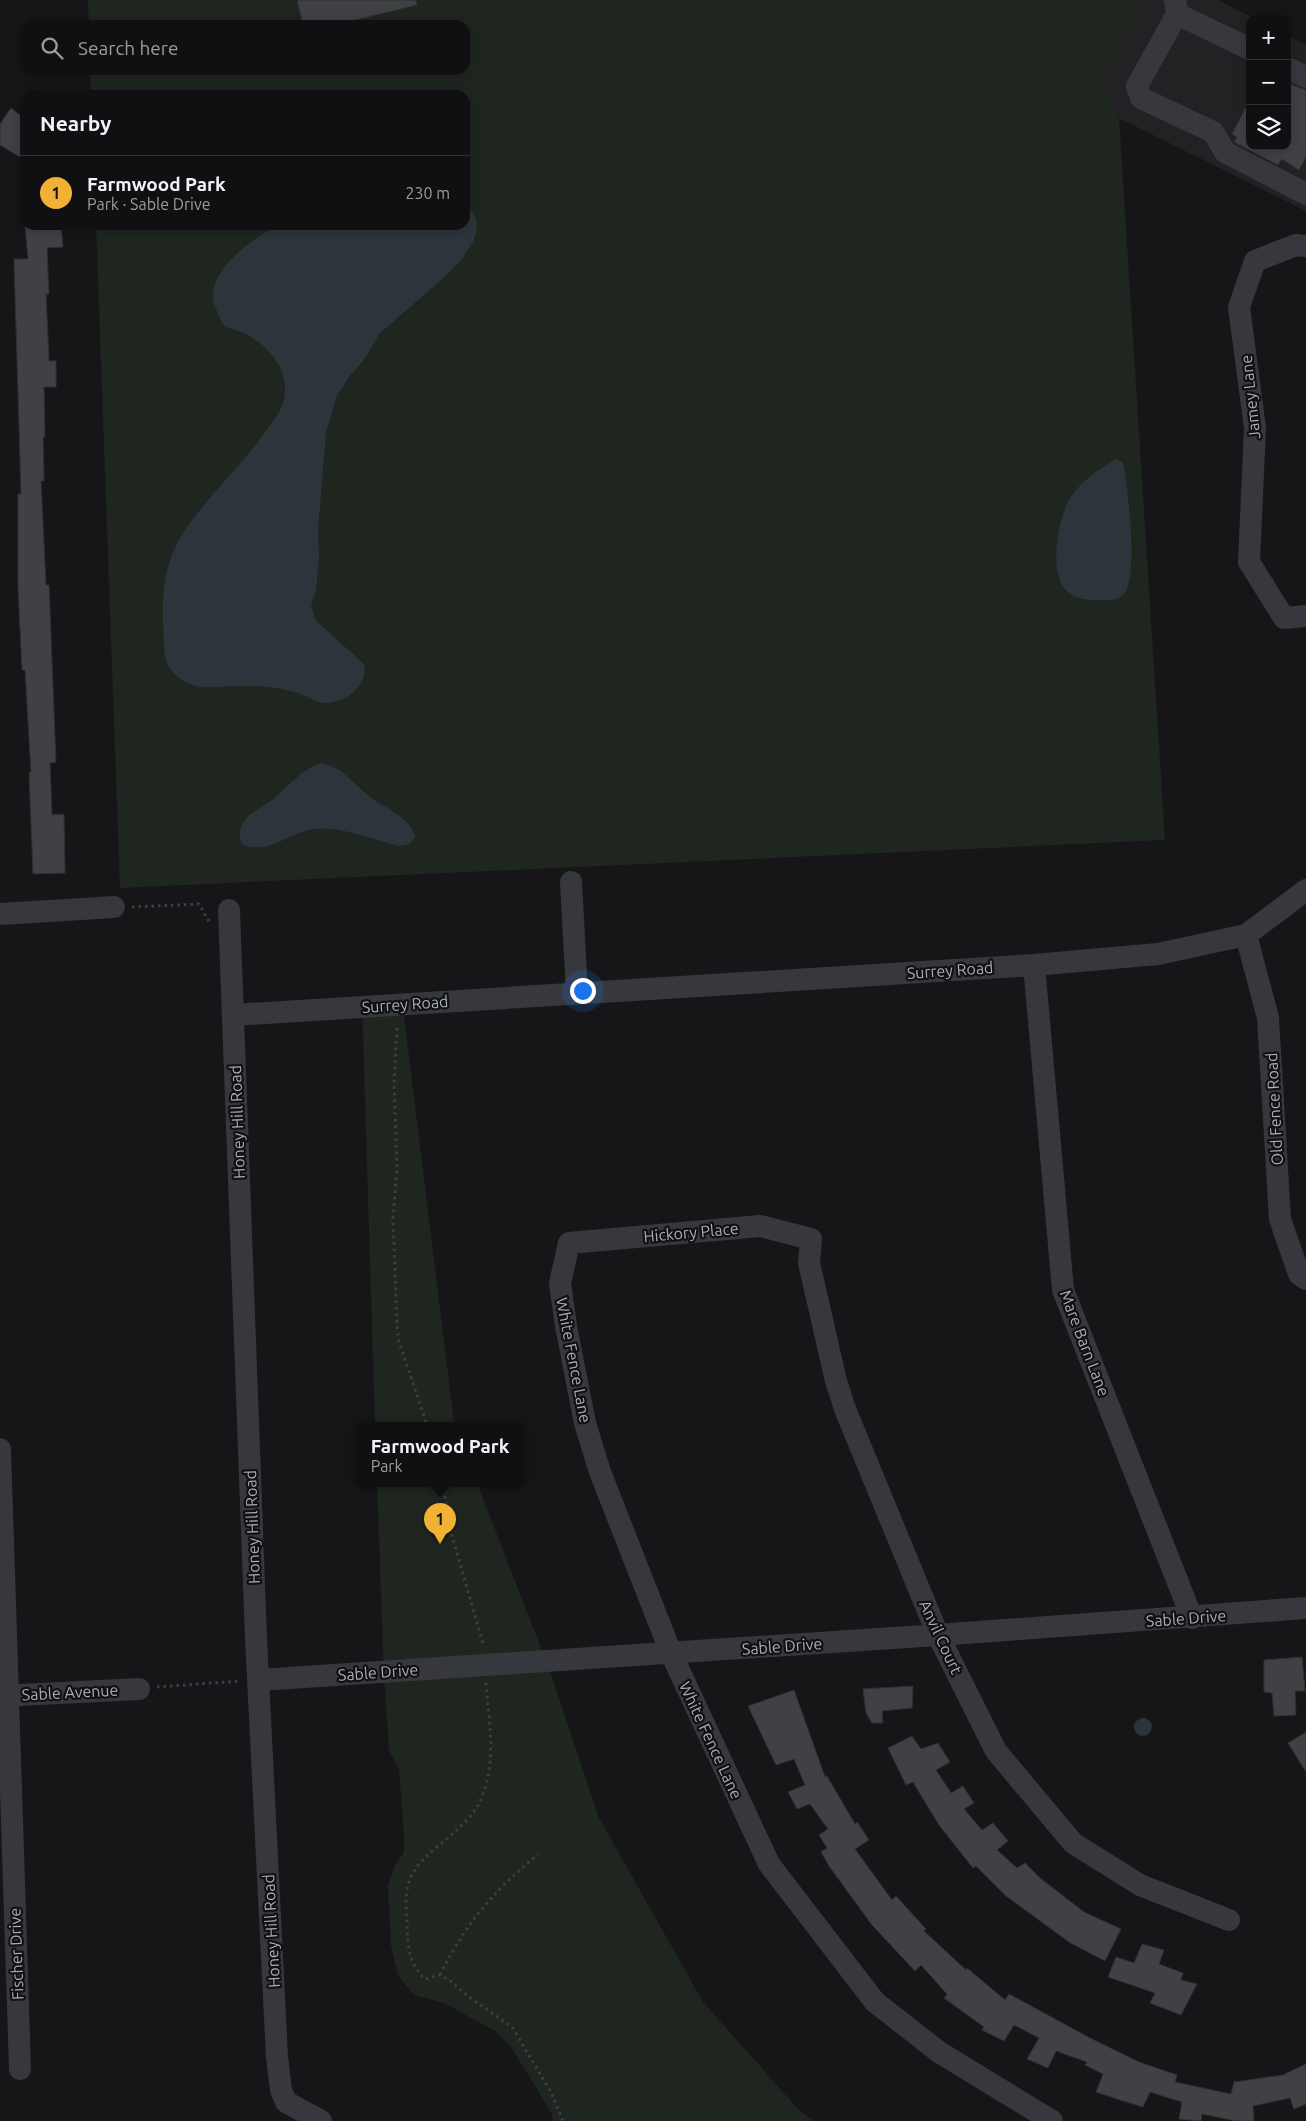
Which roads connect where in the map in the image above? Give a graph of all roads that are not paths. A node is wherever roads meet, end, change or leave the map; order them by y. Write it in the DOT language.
graph roads {
  1 [pos="1176,7"];
  2 [pos="1246,47"];
  3 [pos="1291,70"];
  4 [pos="1306,77"];
  5 [pos="1306,194"];
  6 [pos="1306,246"];
  7 [pos="1306,616"];
  8 [pos="571,882"];
  9 [pos="1306,890"];
  10 [pos="114,908"];
  11 [pos="229,910"];
  12 [pos="0,914"];
  13 [pos="1246,935"];
  14 [pos="1034,965"];
  15 [pos="577,993"];
  16 [pos="233,1015"];
  17 [pos="811,1239"];
  18 [pos="569,1243"];
  19 [pos="1306,1279"];
  20 [pos="0,1449"];
  21 [pos="1306,1608"];
  22 [pos="1192,1618"];
  23 [pos="938,1635"];
  24 [pos="671,1653"];
  25 [pos="259,1680"];
  26 [pos="140,1689"];
  27 [pos="3,1696"];
  28 [pos="1229,1920"];
  29 [pos="20,2069"];
  30 [pos="321,2121"];
  31 [pos="1052,2121"];
  1 -- 2 [label="street"];
  1 -- 5 [label="street"];
  3 -- 4 [label="street"];
  6 -- 7 [label="street, Jamey Lane"];
  8 -- 15 [label="street"];
  9 -- 13 [label="street, Surrey Road"];
  10 -- 12 [label="street"];
  11 -- 16 [label="street, Honey Hill Road"];
  13 -- 14 [label="street, Surrey Road"];
  13 -- 19 [label="street, Old Fence Road"];
  14 -- 15 [label="street, Surrey Road"];
  14 -- 22 [label="street, Mare Barn Lane"];
  15 -- 16 [label="street, Surrey Road"];
  16 -- 25 [label="street, Honey Hill Road"];
  17 -- 18 [label="street, Hickory Place"];
  17 -- 23 [label="street, Anvil Court"];
  18 -- 24 [label="street, White Fence Lane"];
  20 -- 27 [label="street, Fischer Drive"];
  21 -- 22 [label="street, Sable Drive"];
  22 -- 23 [label="street, Sable Drive"];
  23 -- 24 [label="street, Sable Drive"];
  23 -- 28 [label="street, Anvil Court"];
  24 -- 25 [label="street, Sable Drive"];
  24 -- 31 [label="street, White Fence Lane"];
  25 -- 30 [label="street, Honey Hill Road"];
  26 -- 27 [label="street, Sable Avenue"];
  27 -- 29 [label="street, Fischer Drive"];
}
